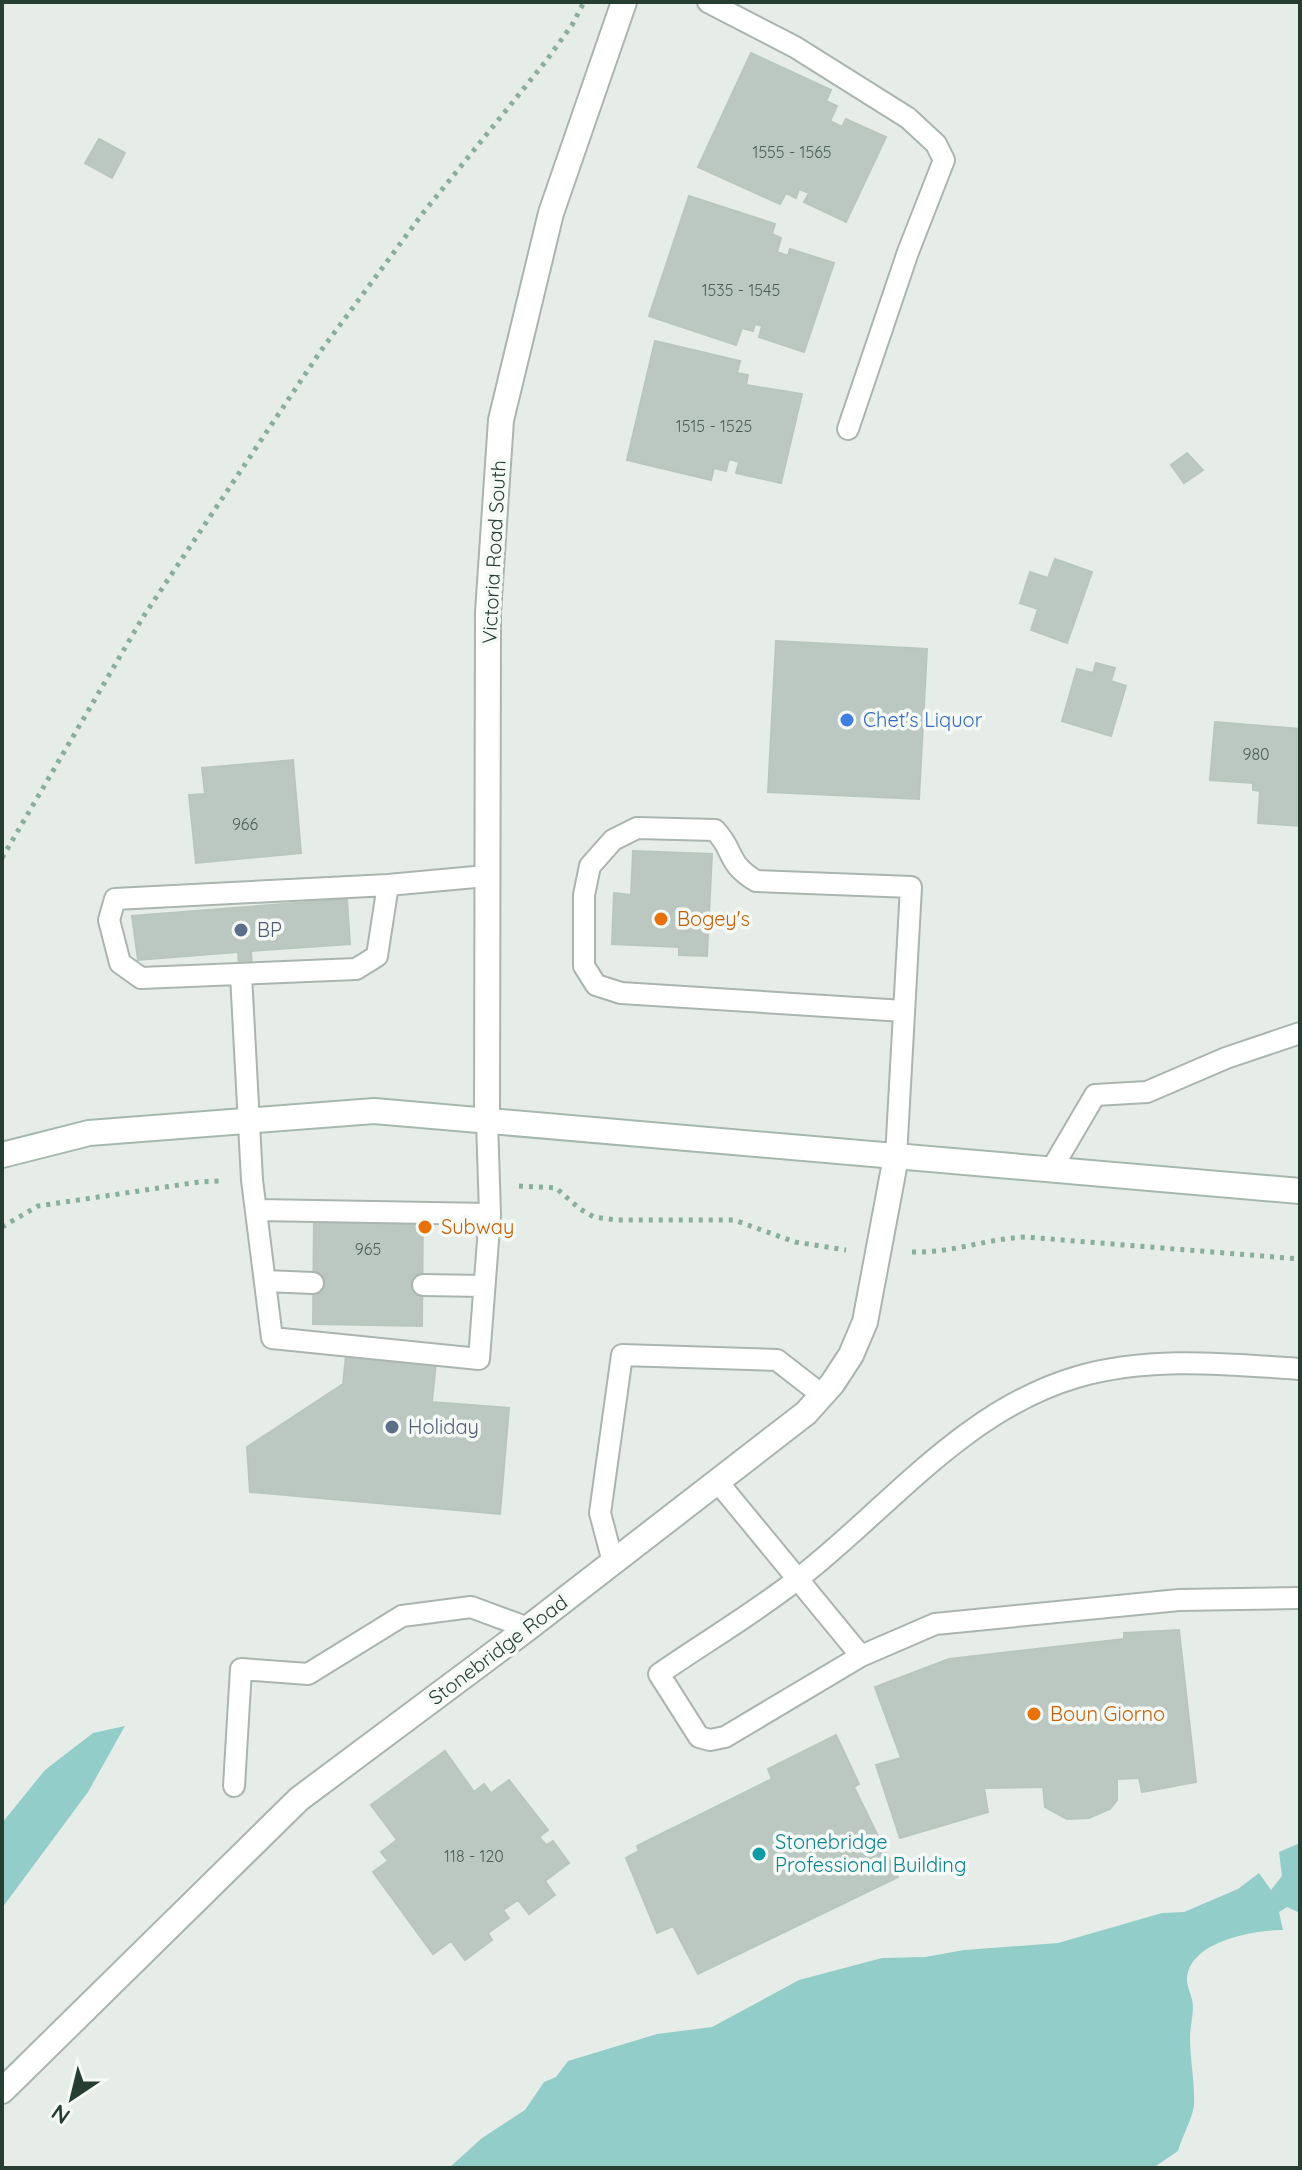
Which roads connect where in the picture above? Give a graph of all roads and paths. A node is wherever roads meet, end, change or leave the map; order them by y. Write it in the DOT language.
graph roads {
  1 [pos="584,2"];
  2 [pos="624,2"];
  3 [pos="708,2"];
  4 [pos="848,429"];
  5 [pos="2,858"];
  6 [pos="486,876"];
  7 [pos="388,885"];
  8 [pos="241,975"];
  9 [pos="904,1011"];
  10 [pos="1300,1033"];
  11 [pos="247,1121"];
  12 [pos="487,1121"];
  13 [pos="2,1155"];
  14 [pos="896,1157"];
  15 [pos="1051,1170"];
  16 [pos="252,1180"];
  17 [pos="490,1184"];
  18 [pos="1300,1191"];
  19 [pos="257,1210"];
  20 [pos="490,1214"];
  21 [pos="2,1227"];
  22 [pos="877,1251"];
  23 [pos="1300,1259"];
  24 [pos="265,1281"];
  25 [pos="313,1283"];
  26 [pos="423,1285"];
  27 [pos="484,1286"];
  28 [pos="1300,1369"];
  29 [pos="822,1395"];
  30 [pos="717,1481"];
  31 [pos="613,1562"];
  32 [pos="799,1578"];
  33 [pos="1300,1598"];
  34 [pos="528,1628"];
  35 [pos="861,1656"];
  36 [pos="234,1786"];
  37 [pos="2,2091"];
  1 -- 5 [label="path"];
  2 -- 6 [label="street, Victoria Road South"];
  3 -- 4 [label="lane"];
  6 -- 7 [label="lane"];
  6 -- 12 [label="street, Victoria Road South"];
  7 -- 8 [label="lane"];
  7 -- 8 [label="lane"];
  8 -- 11 [label="lane"];
  9 -- 9 [label="lane"];
  9 -- 14 [label="lane"];
  10 -- 15 [label="lane"];
  11 -- 12 [label="street"];
  11 -- 13 [label="street"];
  11 -- 16 [label="lane"];
  12 -- 14 [label="street"];
  12 -- 17 [label="lane"];
  14 -- 15 [label="street"];
  14 -- 22 [label="street, Stonebridge Road"];
  15 -- 18 [label="street"];
  16 -- 19 [label="lane"];
  16 -- 21 [label="path"];
  17 -- 20 [label="lane"];
  17 -- 22 [label="path"];
  19 -- 20 [label="lane"];
  19 -- 24 [label="lane"];
  20 -- 27 [label="lane"];
  22 -- 23 [label="path"];
  22 -- 29 [label="street, Stonebridge Road"];
  24 -- 25 [label="lane"];
  24 -- 27 [label="lane"];
  26 -- 27 [label="lane"];
  28 -- 32 [label="lane"];
  29 -- 30 [label="street, Stonebridge Road"];
  29 -- 31 [label="lane"];
  30 -- 31 [label="street, Stonebridge Road"];
  30 -- 32 [label="lane"];
  31 -- 34 [label="street, Stonebridge Road"];
  32 -- 35 [label="lane"];
  32 -- 35 [label="lane"];
  33 -- 35 [label="lane"];
  34 -- 36 [label="lane"];
  34 -- 37 [label="street, Stonebridge Road"];
}
